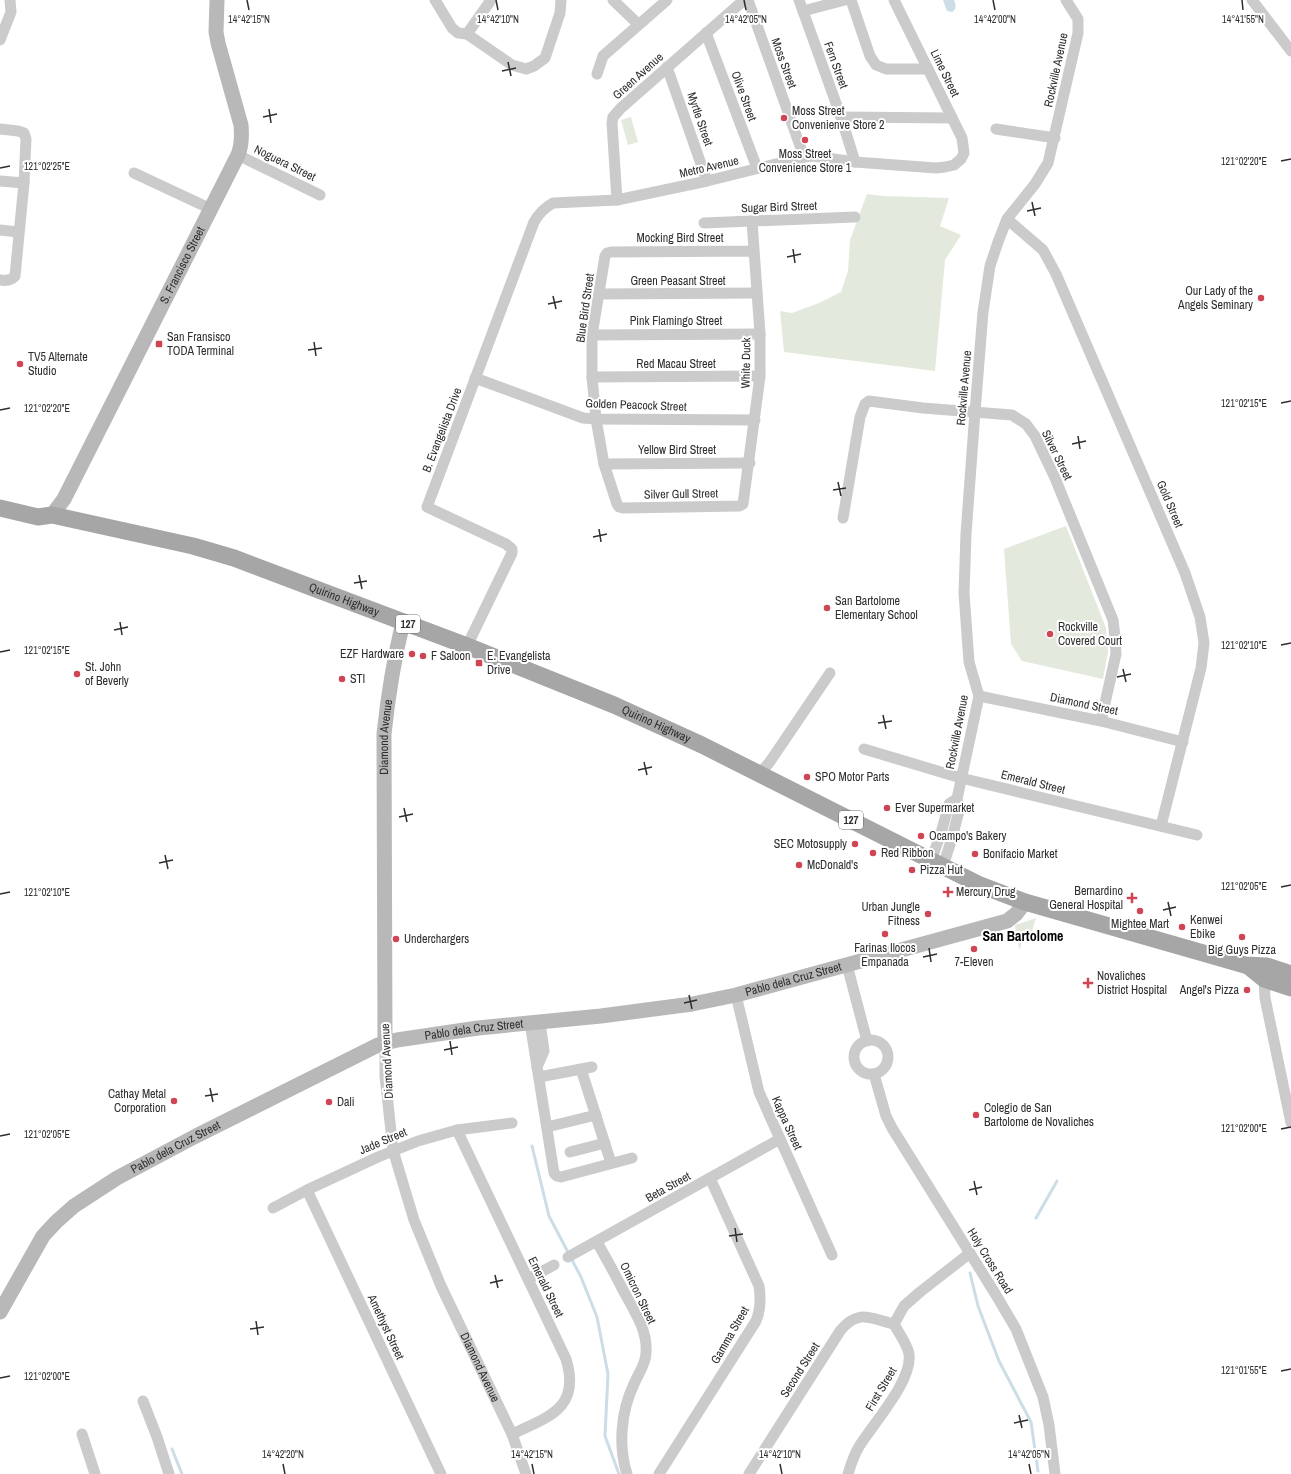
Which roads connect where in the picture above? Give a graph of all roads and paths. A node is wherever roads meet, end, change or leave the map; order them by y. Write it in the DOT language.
graph roads {
  1 [pos="10,0"];
  2 [pos="217,0"];
  3 [pos="435,0"];
  4 [pos="491,0"];
  5 [pos="561,0"];
  6 [pos="613,0"];
  7 [pos="667,0"];
  8 [pos="744,0"];
  9 [pos="748,0"];
  10 [pos="799,0"];
  11 [pos="846,0"];
  12 [pos="851,0"];
  13 [pos="894,0"];
  14 [pos="1066,0"];
  15 [pos="1252,0"];
  16 [pos="803,11"];
  17 [pos="4,18"];
  18 [pos="638,24"];
  19 [pos="706,33"];
  20 [pos="467,34"];
  21 [pos="0,40"];
  22 [pos="1291,51"];
  23 [pos="667,66"];
  24 [pos="928,69"];
  25 [pos="596,74"];
  26 [pos="840,117"];
  27 [pos="952,118"];
  28 [pos="0,129"];
  29 [pos="996,129"];
  30 [pos="1055,138"];
  31 [pos="238,155"];
  32 [pos="804,157"];
  33 [pos="961,159"];
  34 [pos="854,162"];
  35 [pos="757,168"];
  36 [pos="134,173"];
  37 [pos="0,180"];
  38 [pos="707,181"];
  39 [pos="24,183"];
  40 [pos="320,195"];
  41 [pos="617,200"];
  42 [pos="579,201"];
  43 [pos="211,209"];
  44 [pos="855,217"];
  45 [pos="1007,219"];
  46 [pos="752,221"];
  47 [pos="704,223"];
  48 [pos="0,230"];
  49 [pos="18,232"];
  50 [pos="754,251"];
  51 [pos="607,253"];
  52 [pos="0,280"];
  53 [pos="757,293"];
  54 [pos="600,294"];
  55 [pos="760,334"];
  56 [pos="592,335"];
  57 [pos="760,376"];
  58 [pos="592,377"];
  59 [pos="475,378"];
  60 [pos="975,412"];
  61 [pos="596,419"];
  62 [pos="755,420"];
  63 [pos="750,463"];
  64 [pos="604,464"];
  65 [pos="0,498"];
  66 [pos="743,504"];
  67 [pos="619,507"];
  68 [pos="0,508"];
  69 [pos="52,515"];
  70 [pos="843,518"];
  71 [pos="403,622"];
  72 [pos="467,646"];
  73 [pos="830,673"];
  74 [pos="979,696"];
  75 [pos="1101,721"];
  76 [pos="1183,742"];
  77 [pos="864,749"];
  78 [pos="759,774"];
  79 [pos="962,778"];
  80 [pos="1161,826"];
  81 [pos="1197,835"];
  82 [pos="937,864"];
  83 [pos="1025,902"];
  84 [pos="847,965"];
  85 [pos="1248,966"];
  86 [pos="1291,974"];
  87 [pos="1264,979"];
  88 [pos="1291,988"];
  89 [pos="736,995"];
  90 [pos="535,1023"];
  91 [pos="866,1041"];
  92 [pos="384,1043"];
  93 [pos="538,1072"];
  94 [pos="874,1074"];
  95 [pos="596,1115"];
  96 [pos="512,1123"];
  97 [pos="1291,1123"];
  98 [pos="547,1127"];
  99 [pos="457,1130"];
  100 [pos="780,1139"];
  101 [pos="605,1144"];
  102 [pos="393,1150"];
  103 [pos="570,1152"];
  104 [pos="632,1158"];
  105 [pos="611,1163"];
  106 [pos="710,1178"];
  107 [pos="307,1190"];
  108 [pos="274,1208"];
  109 [pos="597,1242"];
  110 [pos="970,1253"];
  111 [pos="832,1255"];
  112 [pos="568,1257"];
  113 [pos="554,1265"];
  114 [pos="528,1279"];
  115 [pos="0,1312"];
  116 [pos="894,1324"];
  117 [pos="143,1401"];
  118 [pos="82,1434"];
  119 [pos="512,1434"];
  120 [pos="95,1474"];
  121 [pos="169,1474"];
  122 [pos="442,1474"];
  123 [pos="526,1474"];
  124 [pos="627,1474"];
  125 [pos="659,1474"];
  126 [pos="750,1474"];
  127 [pos="848,1474"];
  128 [pos="1055,1474"];
  1 -- 17 [label="street"];
  2 -- 31 [label="street, S. Francisco Street"];
  3 -- 20 [label="street"];
  4 -- 20 [label="street"];
  5 -- 20 [label="street"];
  6 -- 18 [label="street"];
  7 -- 18 [label="street"];
  8 -- 19 [label="street, Green Avenue"];
  9 -- 32 [label="street, Moss Street"];
  10 -- 16 [label="street, Fern Street"];
  11 -- 16 [label="street"];
  12 -- 24 [label="street"];
  13 -- 24 [label="street, Lime Street"];
  14 -- 30 [label="street, Rockville Avenue"];
  15 -- 22 [label="street"];
  16 -- 26 [label="street, Fern Street"];
  17 -- 21 [label="street"];
  18 -- 25 [label="street"];
  19 -- 23 [label="street, Green Avenue"];
  19 -- 35 [label="street, Olive Street"];
  23 -- 38 [label="street, Myrtle Street"];
  23 -- 41 [label="street, Green Avenue"];
  24 -- 27 [label="street, Lime Street"];
  26 -- 27 [label="street"];
  26 -- 34 [label="street, Fern Street"];
  27 -- 33 [label="street, Lime Street"];
  28 -- 39 [label="street"];
  29 -- 30 [label="street"];
  30 -- 45 [label="street, Rockville Avenue"];
  31 -- 40 [label="street, Noguera Street"];
  31 -- 43 [label="street, S. Francisco Street"];
  32 -- 34 [label="street, Metro Avenue"];
  32 -- 35 [label="street, Metro Avenue"];
  33 -- 34 [label="street, Metro Avenue"];
  35 -- 38 [label="street, Metro Avenue"];
  36 -- 43 [label="street"];
  37 -- 39 [label="street"];
  38 -- 41 [label="street, Metro Avenue"];
  39 -- 49 [label="street"];
  41 -- 42 [label="street, Metro Avenue"];
  42 -- 59 [label="street, B. Evangelista Drive"];
  43 -- 69 [label="street, S. Francisco Street"];
  44 -- 46 [label="street, Sugar Bird Street"];
  45 -- 60 [label="street, Rockville Avenue"];
  45 -- 76 [label="street, Gold Street"];
  46 -- 47 [label="street, Sugar Bird Street"];
  46 -- 50 [label="street, White Duck"];
  48 -- 49 [label="street"];
  49 -- 52 [label="street"];
  50 -- 51 [label="street, Mocking Bird Street"];
  50 -- 53 [label="street, White Duck"];
  51 -- 54 [label="street, Blue Bird Street"];
  53 -- 54 [label="street, Green Peasant Street"];
  53 -- 55 [label="street, White Duck"];
  54 -- 56 [label="street, Blue Bird Street"];
  55 -- 56 [label="street, Pink Flamingo Street"];
  55 -- 57 [label="street, White Duck"];
  56 -- 58 [label="street, Blue Bird Street"];
  57 -- 58 [label="street, Red Macau Street"];
  57 -- 62 [label="street, White Duck"];
  58 -- 61 [label="street, Blue Bird Street"];
  59 -- 61 [label="street, Golden Peacock Street"];
  59 -- 72 [label="street, B. Evangelista Drive"];
  60 -- 70 [label="street, Silver Street"];
  60 -- 74 [label="street, Rockville Avenue"];
  60 -- 75 [label="street, Silver Street"];
  61 -- 62 [label="street, Golden Peacock Street"];
  61 -- 64 [label="street, Blue Bird Street"];
  62 -- 63 [label="street, White Duck"];
  63 -- 64 [label="street, Yellow Bird Street"];
  63 -- 66 [label="street, White Duck"];
  64 -- 67 [label="street, Blue Bird Street"];
  65 -- 69 [label="main road, Quirino Highway / 127"];
  66 -- 67 [label="street, Silver Gull Street"];
  68 -- 69 [label="main road, Quirino Highway / 127"];
  69 -- 71 [label="main road, Quirino Highway / 127"];
  71 -- 72 [label="main road, Quirino Highway / 127"];
  71 -- 92 [label="street, Diamond Avenue"];
  72 -- 78 [label="main road, Quirino Highway / 127"];
  73 -- 78 [label="street"];
  74 -- 75 [label="street, Diamond Street"];
  74 -- 79 [label="street, Rockville Avenue"];
  75 -- 76 [label="street, Diamond Street"];
  76 -- 80 [label="street, Gold Street"];
  77 -- 79 [label="street, Emerald Street"];
  78 -- 82 [label="main road, Quirino Highway / 127"];
  79 -- 80 [label="street, Emerald Street"];
  79 -- 82 [label="street, Rockville Avenue"];
  80 -- 81 [label="street, Emerald Street"];
  82 -- 83 [label="main road, Quirino Highway / 127"];
  83 -- 84 [label="street, Pablo dela Cruz Street"];
  83 -- 85 [label="main road, Quirino Highway / 127"];
  84 -- 89 [label="street, Pablo dela Cruz Street"];
  84 -- 91 [label="street"];
  85 -- 86 [label="main road, Quirino Highway / 127"];
  85 -- 87 [label="main road, Quirino Highway / 127"];
  87 -- 88 [label="main road, Quirino Highway / 127"];
  87 -- 97 [label="street"];
  89 -- 90 [label="street, Pablo dela Cruz Street"];
  89 -- 100 [label="street, Kappa Street"];
  90 -- 92 [label="street, Pablo dela Cruz Street"];
  90 -- 93 [label="street"];
  91 -- 94 [label="street"];
  91 -- 94 [label="street"];
  92 -- 102 [label="street, Diamond Avenue"];
  92 -- 115 [label="street, Pablo dela Cruz Street"];
  93 -- 95 [label="street"];
  93 -- 98 [label="street"];
  94 -- 110 [label="street, Holy Cross Road"];
  95 -- 98 [label="street"];
  95 -- 101 [label="street"];
  96 -- 99 [label="street, Jade Street"];
  98 -- 105 [label="street"];
  99 -- 102 [label="street, Jade Street"];
  99 -- 114 [label="street, Emerald Street"];
  100 -- 106 [label="street, Beta Street"];
  100 -- 111 [label="street, Kappa Street"];
  101 -- 103 [label="street"];
  101 -- 105 [label="street"];
  102 -- 107 [label="street, Jade Street"];
  102 -- 119 [label="street, Diamond Avenue"];
  104 -- 105 [label="street"];
  106 -- 109 [label="street, Beta Street"];
  106 -- 125 [label="street, Gamma Street"];
  107 -- 108 [label="street, Jade Street"];
  107 -- 122 [label="street, Amethyst Street"];
  109 -- 112 [label="street, Beta Street"];
  109 -- 124 [label="street, Omicron Street"];
  110 -- 116 [label="street"];
  110 -- 128 [label="street, Holy Cross Road"];
  113 -- 114 [label="street"];
  114 -- 119 [label="street, Emerald Street"];
  116 -- 126 [label="street, Second Street"];
  116 -- 127 [label="street, First Street"];
  117 -- 121 [label="street"];
  118 -- 120 [label="street"];
  119 -- 123 [label="street, Diamond Avenue"];
}
